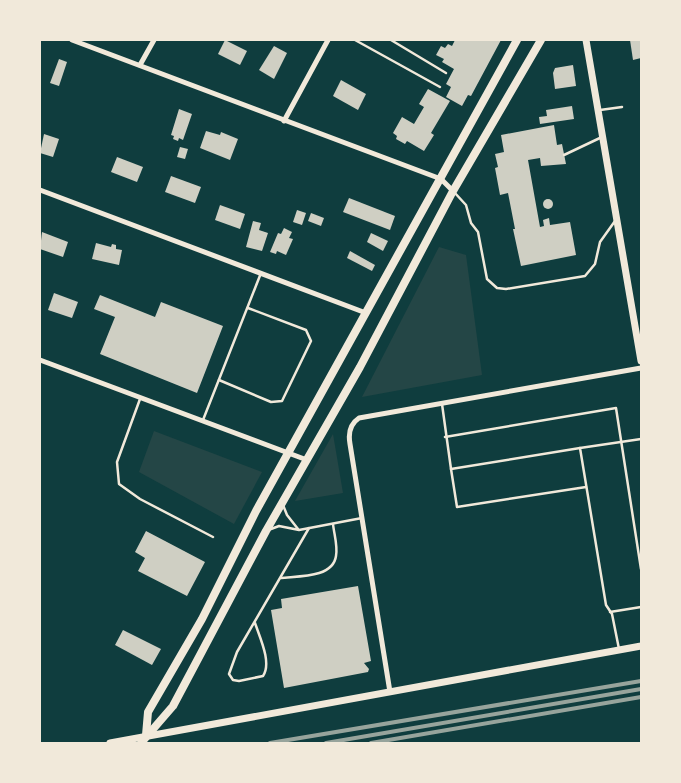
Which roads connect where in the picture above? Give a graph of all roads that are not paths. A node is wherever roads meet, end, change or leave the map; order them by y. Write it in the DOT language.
graph roads {
  1 [pos="72,40"];
  2 [pos="154,40"];
  3 [pos="328,40"];
  4 [pos="355,40"];
  5 [pos="391,40"];
  6 [pos="517,40"];
  7 [pos="541,40"];
  8 [pos="586,40"];
  9 [pos="140,65"];
  10 [pos="446,73"];
  11 [pos="440,87"];
  12 [pos="622,107"];
  13 [pos="599,110"];
  14 [pos="284,121"];
  15 [pos="603,136"];
  16 [pos="564,155"];
  17 [pos="441,178"];
  18 [pos="40,190"];
  19 [pos="453,191"];
  20 [pos="617,217"];
  21 [pos="260,273"];
  22 [pos="248,308"];
  23 [pos="366,313"];
  24 [pos="40,360"];
  25 [pos="641,361"];
  26 [pos="641,368"];
  27 [pos="219,380"];
  28 [pos="141,397"];
  29 [pos="442,403"];
  30 [pos="203,420"];
  31 [pos="445,437"];
  32 [pos="641,439"];
  33 [pos="621,442"];
  34 [pos="580,448"];
  35 [pos="289,453"];
  36 [pos="307,460"];
  37 [pos="451,469"];
  38 [pos="586,487"];
  39 [pos="282,503"];
  40 [pos="362,518"];
  41 [pos="332,524"];
  42 [pos="309,528"];
  43 [pos="299,530"];
  44 [pos="266,531"];
  45 [pos="213,536"];
  46 [pos="641,569"];
  47 [pos="281,578"];
  48 [pos="641,607"];
  49 [pos="610,612"];
  50 [pos="256,624"];
  51 [pos="641,646"];
  52 [pos="619,650"];
  53 [pos="390,692"];
  54 [pos="143,740"];
  55 [pos="110,743"];
  1 -- 9 [label="street"];
  2 -- 9 [label="street"];
  3 -- 14 [label="street"];
  4 -- 11 [label="lane"];
  5 -- 10 [label="lane"];
  6 -- 17 [label="main road"];
  7 -- 19 [label="main road"];
  8 -- 13 [label="street"];
  9 -- 14 [label="street"];
  12 -- 13 [label="lane"];
  13 -- 15 [label="street"];
  14 -- 17 [label="street"];
  15 -- 16 [label="lane"];
  15 -- 20 [label="street"];
  17 -- 19 [label="street"];
  17 -- 23 [label="main road"];
  18 -- 21 [label="street"];
  19 -- 20 [label="lane"];
  19 -- 36 [label="main road"];
  20 -- 25 [label="street"];
  21 -- 22 [label="lane"];
  21 -- 23 [label="street"];
  22 -- 27 [label="lane"];
  22 -- 27 [label="lane"];
  23 -- 35 [label="main road"];
  24 -- 28 [label="street"];
  26 -- 29 [label="street"];
  27 -- 30 [label="lane"];
  28 -- 30 [label="street"];
  28 -- 45 [label="lane"];
  29 -- 31 [label="lane"];
  29 -- 40 [label="street"];
  30 -- 35 [label="street"];
  31 -- 33 [label="lane"];
  31 -- 37 [label="lane"];
  32 -- 33 [label="lane"];
  33 -- 34 [label="lane"];
  33 -- 46 [label="lane"];
  34 -- 37 [label="lane"];
  34 -- 38 [label="lane"];
  35 -- 36 [label="street"];
  35 -- 54 [label="main road"];
  36 -- 39 [label="main road"];
  37 -- 38 [label="lane"];
  38 -- 49 [label="lane"];
  39 -- 43 [label="lane"];
  39 -- 44 [label="main road"];
  40 -- 41 [label="lane"];
  40 -- 53 [label="street"];
  41 -- 42 [label="lane"];
  41 -- 47 [label="lane"];
  42 -- 43 [label="lane"];
  42 -- 47 [label="lane"];
  43 -- 44 [label="lane"];
  44 -- 54 [label="main road"];
  47 -- 50 [label="lane"];
  48 -- 49 [label="lane"];
  49 -- 52 [label="lane"];
  50 -- 50 [label="lane"];
  51 -- 52 [label="street"];
  52 -- 53 [label="street"];
  53 -- 54 [label="street"];
  54 -- 55 [label="street"];
}
